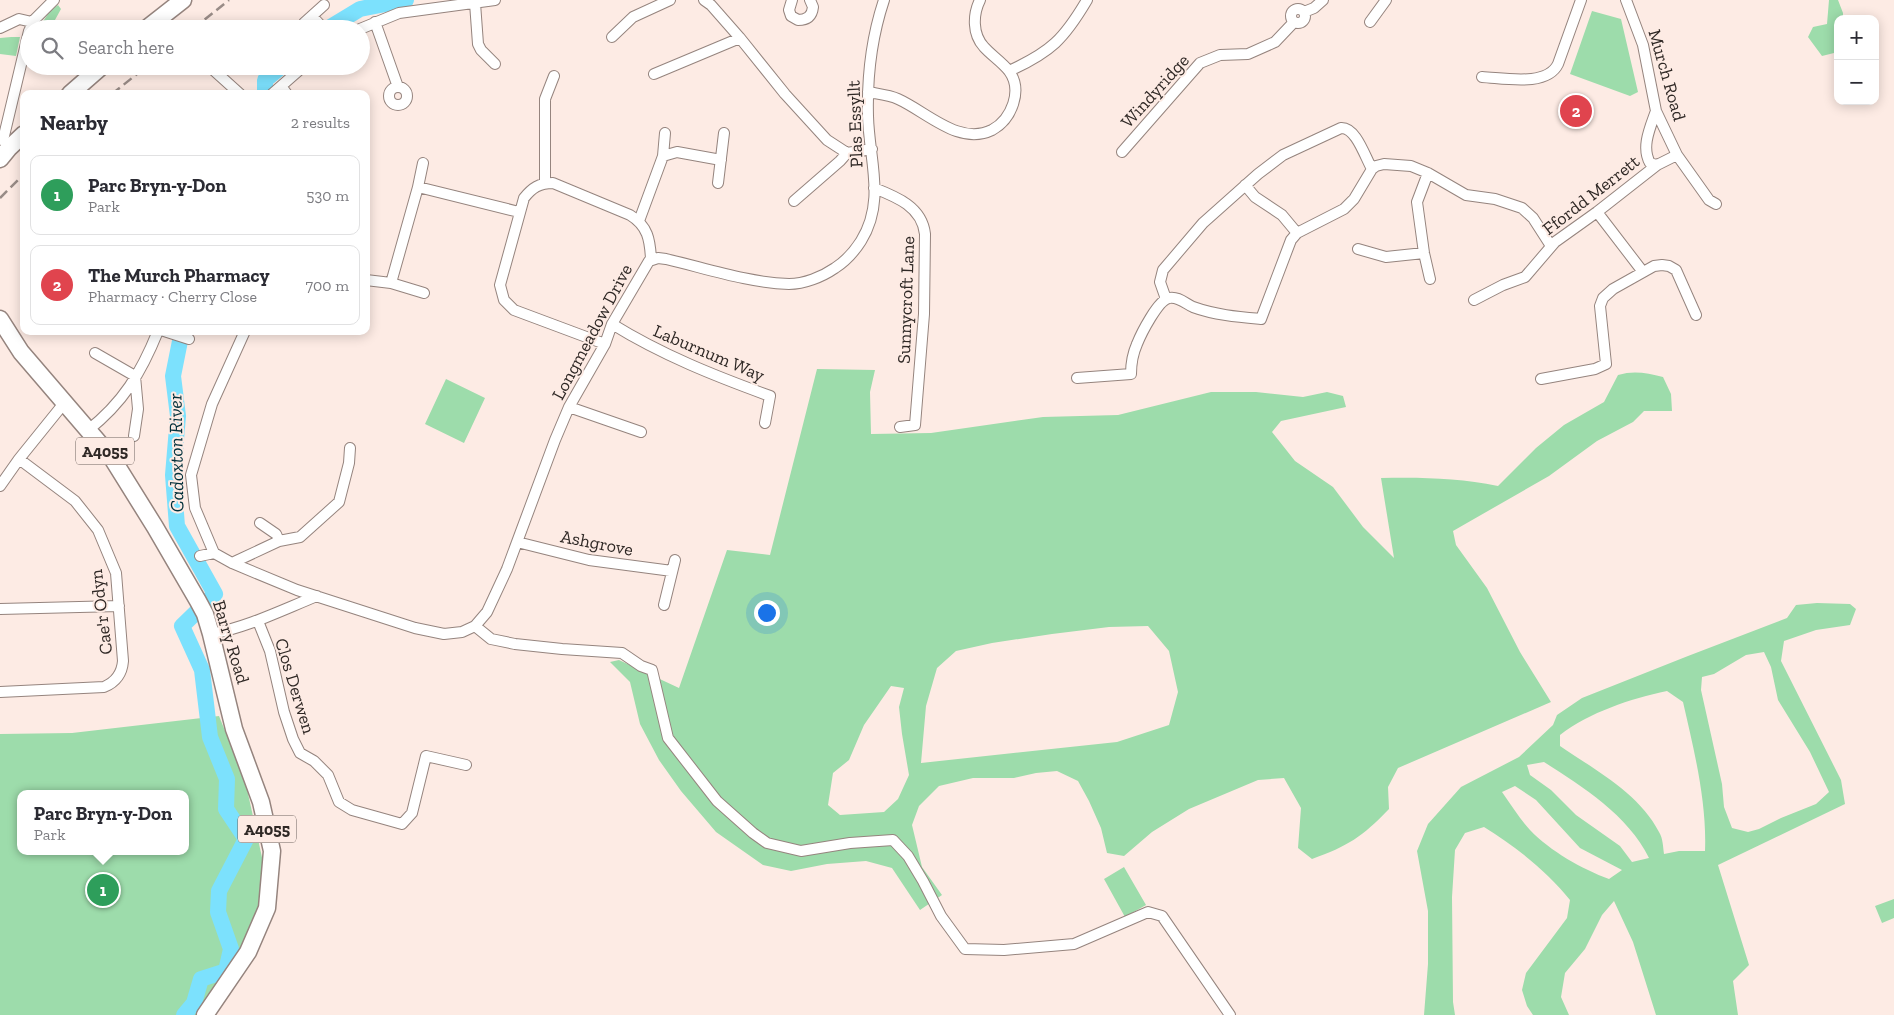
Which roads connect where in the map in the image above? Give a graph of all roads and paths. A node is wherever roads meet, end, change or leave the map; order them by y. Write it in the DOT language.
graph roads {
  1 [pos="54,0"];
  2 [pos="183,0"];
  3 [pos="495,0"];
  4 [pos="670,0"];
  5 [pos="704,0"];
  6 [pos="792,0"];
  7 [pos="810,0"];
  8 [pos="884,0"];
  9 [pos="980,0"];
  10 [pos="1087,0"];
  11 [pos="1323,0"];
  12 [pos="1386,0"];
  13 [pos="1582,0"];
  14 [pos="1626,0"];
  15 [pos="475,3"];
  16 [pos="324,5"];
  17 [pos="20,20"];
  18 [pos="36,20"];
  19 [pos="157,20"];
  20 [pos="308,20"];
  21 [pos="375,22"];
  22 [pos="1370,22"];
  23 [pos="370,24"];
  24 [pos="0,28"];
  25 [pos="612,37"];
  26 [pos="740,38"];
  27 [pos="494,64"];
  28 [pos="20,67"];
  29 [pos="1009,71"];
  30 [pos="654,74"];
  31 [pos="92,75"];
  32 [pos="219,75"];
  33 [pos="296,75"];
  34 [pos="554,76"];
  35 [pos="1482,77"];
  36 [pos="398,86"];
  37 [pos="75,90"];
  38 [pos="236,90"];
  39 [pos="284,90"];
  40 [pos="868,92"];
  41 [pos="1656,111"];
  42 [pos="665,133"];
  43 [pos="724,133"];
  44 [pos="20,138"];
  45 [pos="872,149"];
  46 [pos="1122,152"];
  47 [pos="847,153"];
  48 [pos="4,154"];
  49 [pos="1677,155"];
  50 [pos="663,156"];
  51 [pos="721,160"];
  52 [pos="423,163"];
  53 [pos="1657,165"];
  54 [pos="1372,169"];
  55 [pos="1428,173"];
  56 [pos="545,183"];
  57 [pos="718,183"];
  58 [pos="1245,185"];
  59 [pos="418,187"];
  60 [pos="874,188"];
  61 [pos="794,201"];
  62 [pos="1716,204"];
  63 [pos="519,212"];
  64 [pos="1597,212"];
  65 [pos="639,221"];
  66 [pos="1297,233"];
  67 [pos="1551,246"];
  68 [pos="1358,248"];
  69 [pos="1424,253"];
  70 [pos="652,259"];
  71 [pos="1643,272"];
  72 [pos="1430,279"];
  73 [pos="370,281"];
  74 [pos="391,284"];
  75 [pos="424,292"];
  76 [pos="1166,299"];
  77 [pos="1474,300"];
  78 [pos="1696,315"];
  79 [pos="0,319"];
  80 [pos="612,324"];
  81 [pos="156,335"];
  82 [pos="176,335"];
  83 [pos="243,335"];
  84 [pos="189,339"];
  85 [pos="605,344"];
  86 [pos="94,353"];
  87 [pos="135,376"];
  88 [pos="1077,378"];
  89 [pos="1541,380"];
  90 [pos="65,402"];
  91 [pos="569,408"];
  92 [pos="765,423"];
  93 [pos="900,428"];
  94 [pos="88,431"];
  95 [pos="641,432"];
  96 [pos="134,436"];
  97 [pos="350,448"];
  98 [pos="18,459"];
  99 [pos="0,486"];
  100 [pos="260,523"];
  101 [pos="279,541"];
  102 [pos="517,542"];
  103 [pos="214,553"];
  104 [pos="200,556"];
  105 [pos="675,560"];
  106 [pos="232,563"];
  107 [pos="672,571"];
  108 [pos="317,596"];
  109 [pos="664,604"];
  110 [pos="119,606"];
  111 [pos="0,609"];
  112 [pos="258,621"];
  113 [pos="475,626"];
  114 [pos="210,634"];
  115 [pos="0,692"];
  116 [pos="466,766"];
  117 [pos="205,1015"];
  118 [pos="1230,1015"];
  1 -- 18 [label="street"];
  2 -- 19 [label="main road"];
  3 -- 15 [label="street"];
  4 -- 25 [label="street"];
  5 -- 26 [label="street"];
  6 -- 7 [label="street"];
  8 -- 40 [label="street, Plas Essyllt"];
  9 -- 29 [label="street"];
  10 -- 29 [label="street"];
  11 -- 46 [label="street, Windyridge"];
  12 -- 22 [label="street"];
  13 -- 35 [label="street"];
  14 -- 41 [label="street, Murch Road"];
  15 -- 21 [label="street"];
  15 -- 27 [label="street"];
  16 -- 20 [label="street"];
  17 -- 24 [label="street"];
  21 -- 23 [label="street"];
  21 -- 36 [label="street"];
  26 -- 30 [label="street"];
  26 -- 47 [label="street"];
  28 -- 48 [label="street"];
  29 -- 40 [label="street"];
  31 -- 37 [label="main road"];
  32 -- 38 [label="street"];
  33 -- 39 [label="street"];
  34 -- 56 [label="street"];
  40 -- 45 [label="street, Plas Essyllt"];
  41 -- 49 [label="street, Murch Road"];
  41 -- 53 [label="street"];
  42 -- 50 [label="street"];
  43 -- 51 [label="street"];
  44 -- 48 [label="main road"];
  45 -- 47 [label="street"];
  45 -- 60 [label="street, Plas Essyllt"];
  47 -- 61 [label="street"];
  49 -- 53 [label="street, Ffordd Merrett"];
  49 -- 62 [label="street, Murch Road"];
  50 -- 51 [label="street"];
  50 -- 65 [label="street"];
  51 -- 57 [label="street"];
  52 -- 59 [label="street"];
  53 -- 64 [label="street, Ffordd Merrett"];
  54 -- 55 [label="street"];
  54 -- 58 [label="street"];
  54 -- 66 [label="street"];
  55 -- 67 [label="street"];
  55 -- 69 [label="street"];
  56 -- 63 [label="street"];
  56 -- 65 [label="street"];
  58 -- 66 [label="street"];
  58 -- 76 [label="street"];
  59 -- 63 [label="street"];
  59 -- 74 [label="street"];
  60 -- 70 [label="street, Longmeadow Drive"];
  60 -- 93 [label="street, Sunnycroft Lane"];
  63 -- 85 [label="street"];
  64 -- 67 [label="street, Ffordd Merrett"];
  64 -- 71 [label="street"];
  65 -- 70 [label="street"];
  66 -- 76 [label="street"];
  67 -- 77 [label="street, Ffordd Merrett"];
  68 -- 69 [label="street"];
  69 -- 72 [label="street"];
  70 -- 80 [label="street, Longmeadow Drive"];
  71 -- 78 [label="street"];
  71 -- 89 [label="street"];
  73 -- 74 [label="street"];
  74 -- 75 [label="street"];
  76 -- 88 [label="street"];
  79 -- 90 [label="main road, Barry Road / A4055"];
  80 -- 85 [label="street, Longmeadow Drive"];
  80 -- 92 [label="street, Laburnum Way"];
  81 -- 87 [label="street"];
  82 -- 84 [label="street"];
  83 -- 103 [label="street"];
  85 -- 91 [label="street, Longmeadow Drive"];
  86 -- 87 [label="street"];
  87 -- 94 [label="street"];
  87 -- 96 [label="street"];
  90 -- 94 [label="main road, Barry Road / A4055"];
  90 -- 98 [label="street"];
  91 -- 95 [label="street"];
  91 -- 102 [label="street, Longmeadow Drive"];
  94 -- 114 [label="main road, Barry Road / A4055"];
  97 -- 101 [label="street"];
  98 -- 99 [label="street"];
  98 -- 110 [label="street, Cae'r Odyn"];
  100 -- 101 [label="street"];
  101 -- 106 [label="street"];
  102 -- 107 [label="street, Ashgrove"];
  102 -- 113 [label="street, Longmeadow Drive"];
  103 -- 104 [label="street"];
  103 -- 106 [label="street"];
  105 -- 107 [label="street"];
  106 -- 108 [label="street"];
  107 -- 109 [label="street"];
  108 -- 112 [label="street"];
  108 -- 113 [label="street"];
  110 -- 111 [label="street"];
  110 -- 115 [label="street, Cae'r Odyn"];
  112 -- 114 [label="street"];
  112 -- 116 [label="street, Clos Derwen"];
  113 -- 118 [label="street"];
  114 -- 117 [label="main road, Barry Road / A4055"];
}
